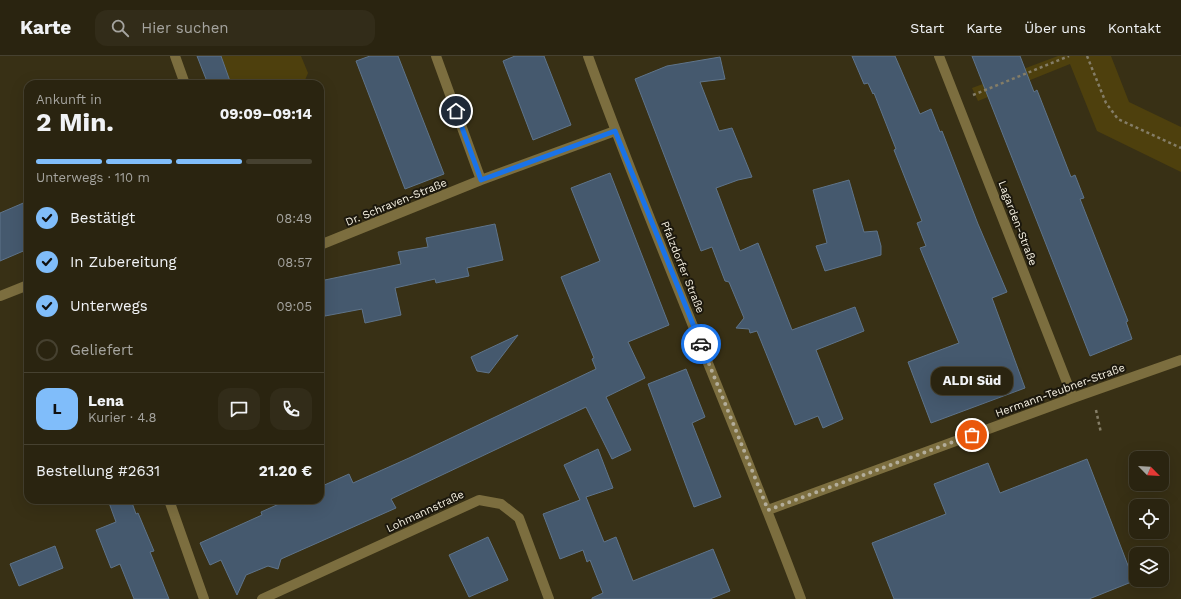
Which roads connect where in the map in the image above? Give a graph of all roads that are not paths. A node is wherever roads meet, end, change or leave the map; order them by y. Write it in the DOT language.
graph roads {
  1 [pos="175,56"];
  2 [pos="436,56"];
  3 [pos="588,56"];
  4 [pos="939,56"];
  5 [pos="184,80"];
  6 [pos="615,131"];
  7 [pos="481,180"];
  8 [pos="324,243"];
  9 [pos="24,287"];
  10 [pos="0,296"];
  11 [pos="1181,360"];
  12 [pos="1074,398"];
  13 [pos="170,504"];
  14 [pos="768,510"];
  15 [pos="204,599"];
  16 [pos="262,599"];
  17 [pos="549,599"];
  18 [pos="801,599"];
  1 -- 5 [label="street"];
  2 -- 7 [label="street"];
  3 -- 6 [label="street, Pfalzdorfer Straße"];
  4 -- 12 [label="street, Lagarden-Straße"];
  6 -- 7 [label="street, Dr. Schraven-Straße"];
  6 -- 14 [label="street, Pfalzdorfer Straße"];
  7 -- 8 [label="street, Dr. Schraven-Straße"];
  9 -- 10 [label="street"];
  11 -- 12 [label="street, Hermann-Teubner-Straße"];
  12 -- 14 [label="street, Hermann-Teubner-Straße"];
  13 -- 15 [label="street"];
  14 -- 18 [label="street, Pfalzdorfer Straße"];
  16 -- 17 [label="street, Lohmannstraße"];
}
